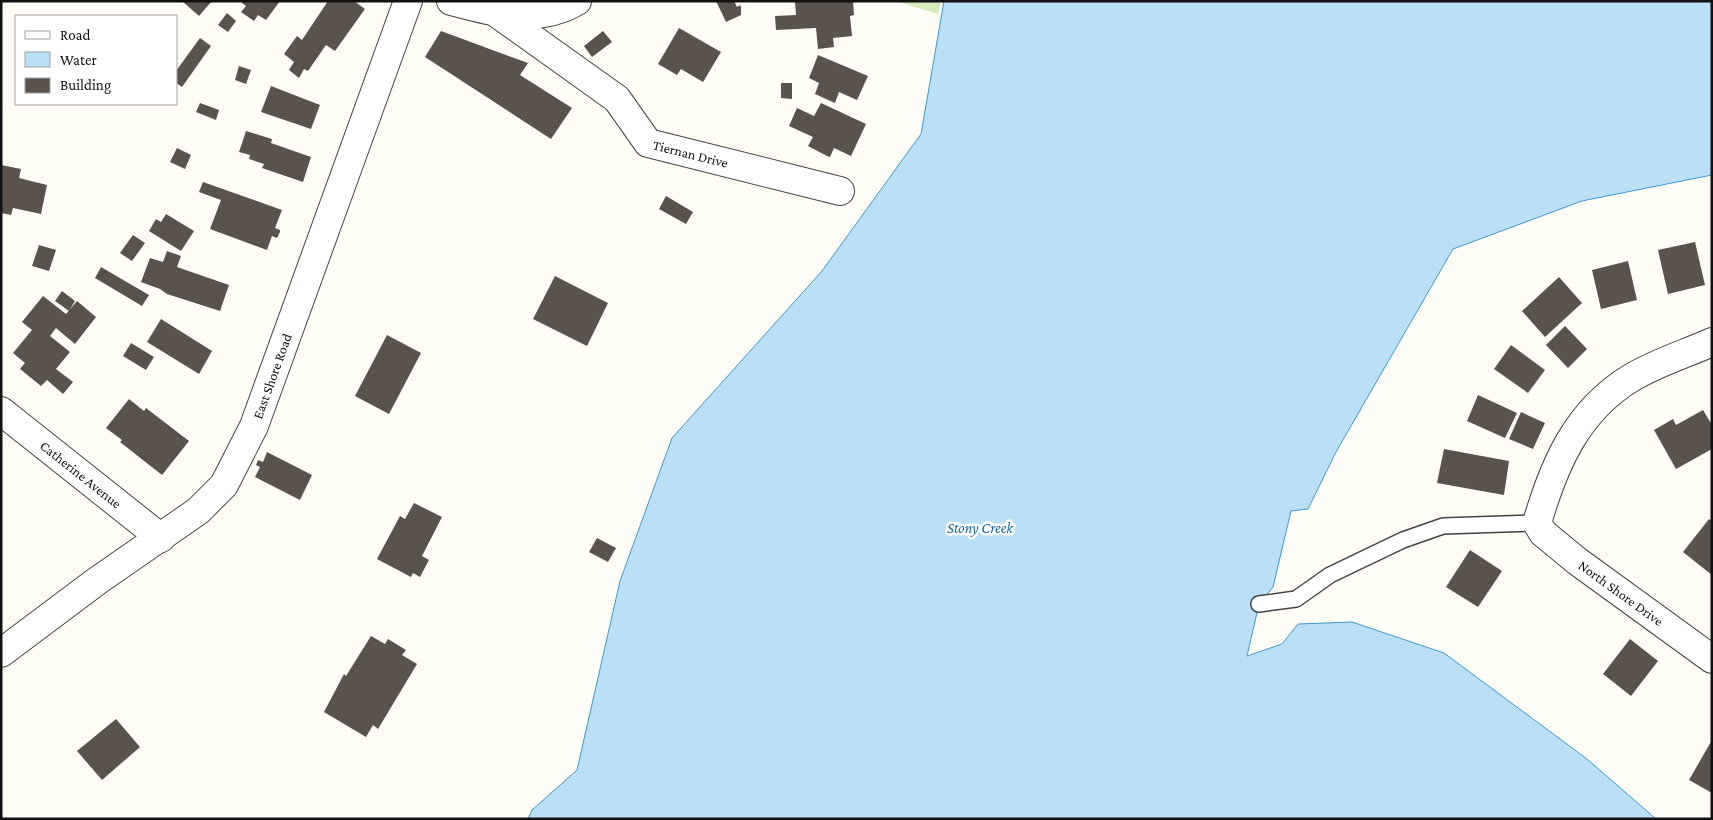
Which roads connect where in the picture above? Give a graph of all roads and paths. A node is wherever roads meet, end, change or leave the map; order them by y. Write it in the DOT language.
graph roads {
  1 [pos="408,1"];
  2 [pos="452,1"];
  3 [pos="577,1"];
  4 [pos="498,14"];
  5 [pos="840,191"];
  6 [pos="1712,342"];
  7 [pos="1,411"];
  8 [pos="1537,523"];
  9 [pos="161,538"];
  10 [pos="1259,604"];
  11 [pos="1,653"];
  12 [pos="1712,658"];
  1 -- 9 [label="street, East Shore Road"];
  2 -- 4 [label="street"];
  3 -- 4 [label="street"];
  4 -- 5 [label="street, Tiernan Drive"];
  6 -- 8 [label="street"];
  7 -- 9 [label="street, Catherine Avenue"];
  8 -- 10 [label="lane"];
  8 -- 12 [label="street, North Shore Drive"];
  9 -- 11 [label="street, East Shore Road"];
}
